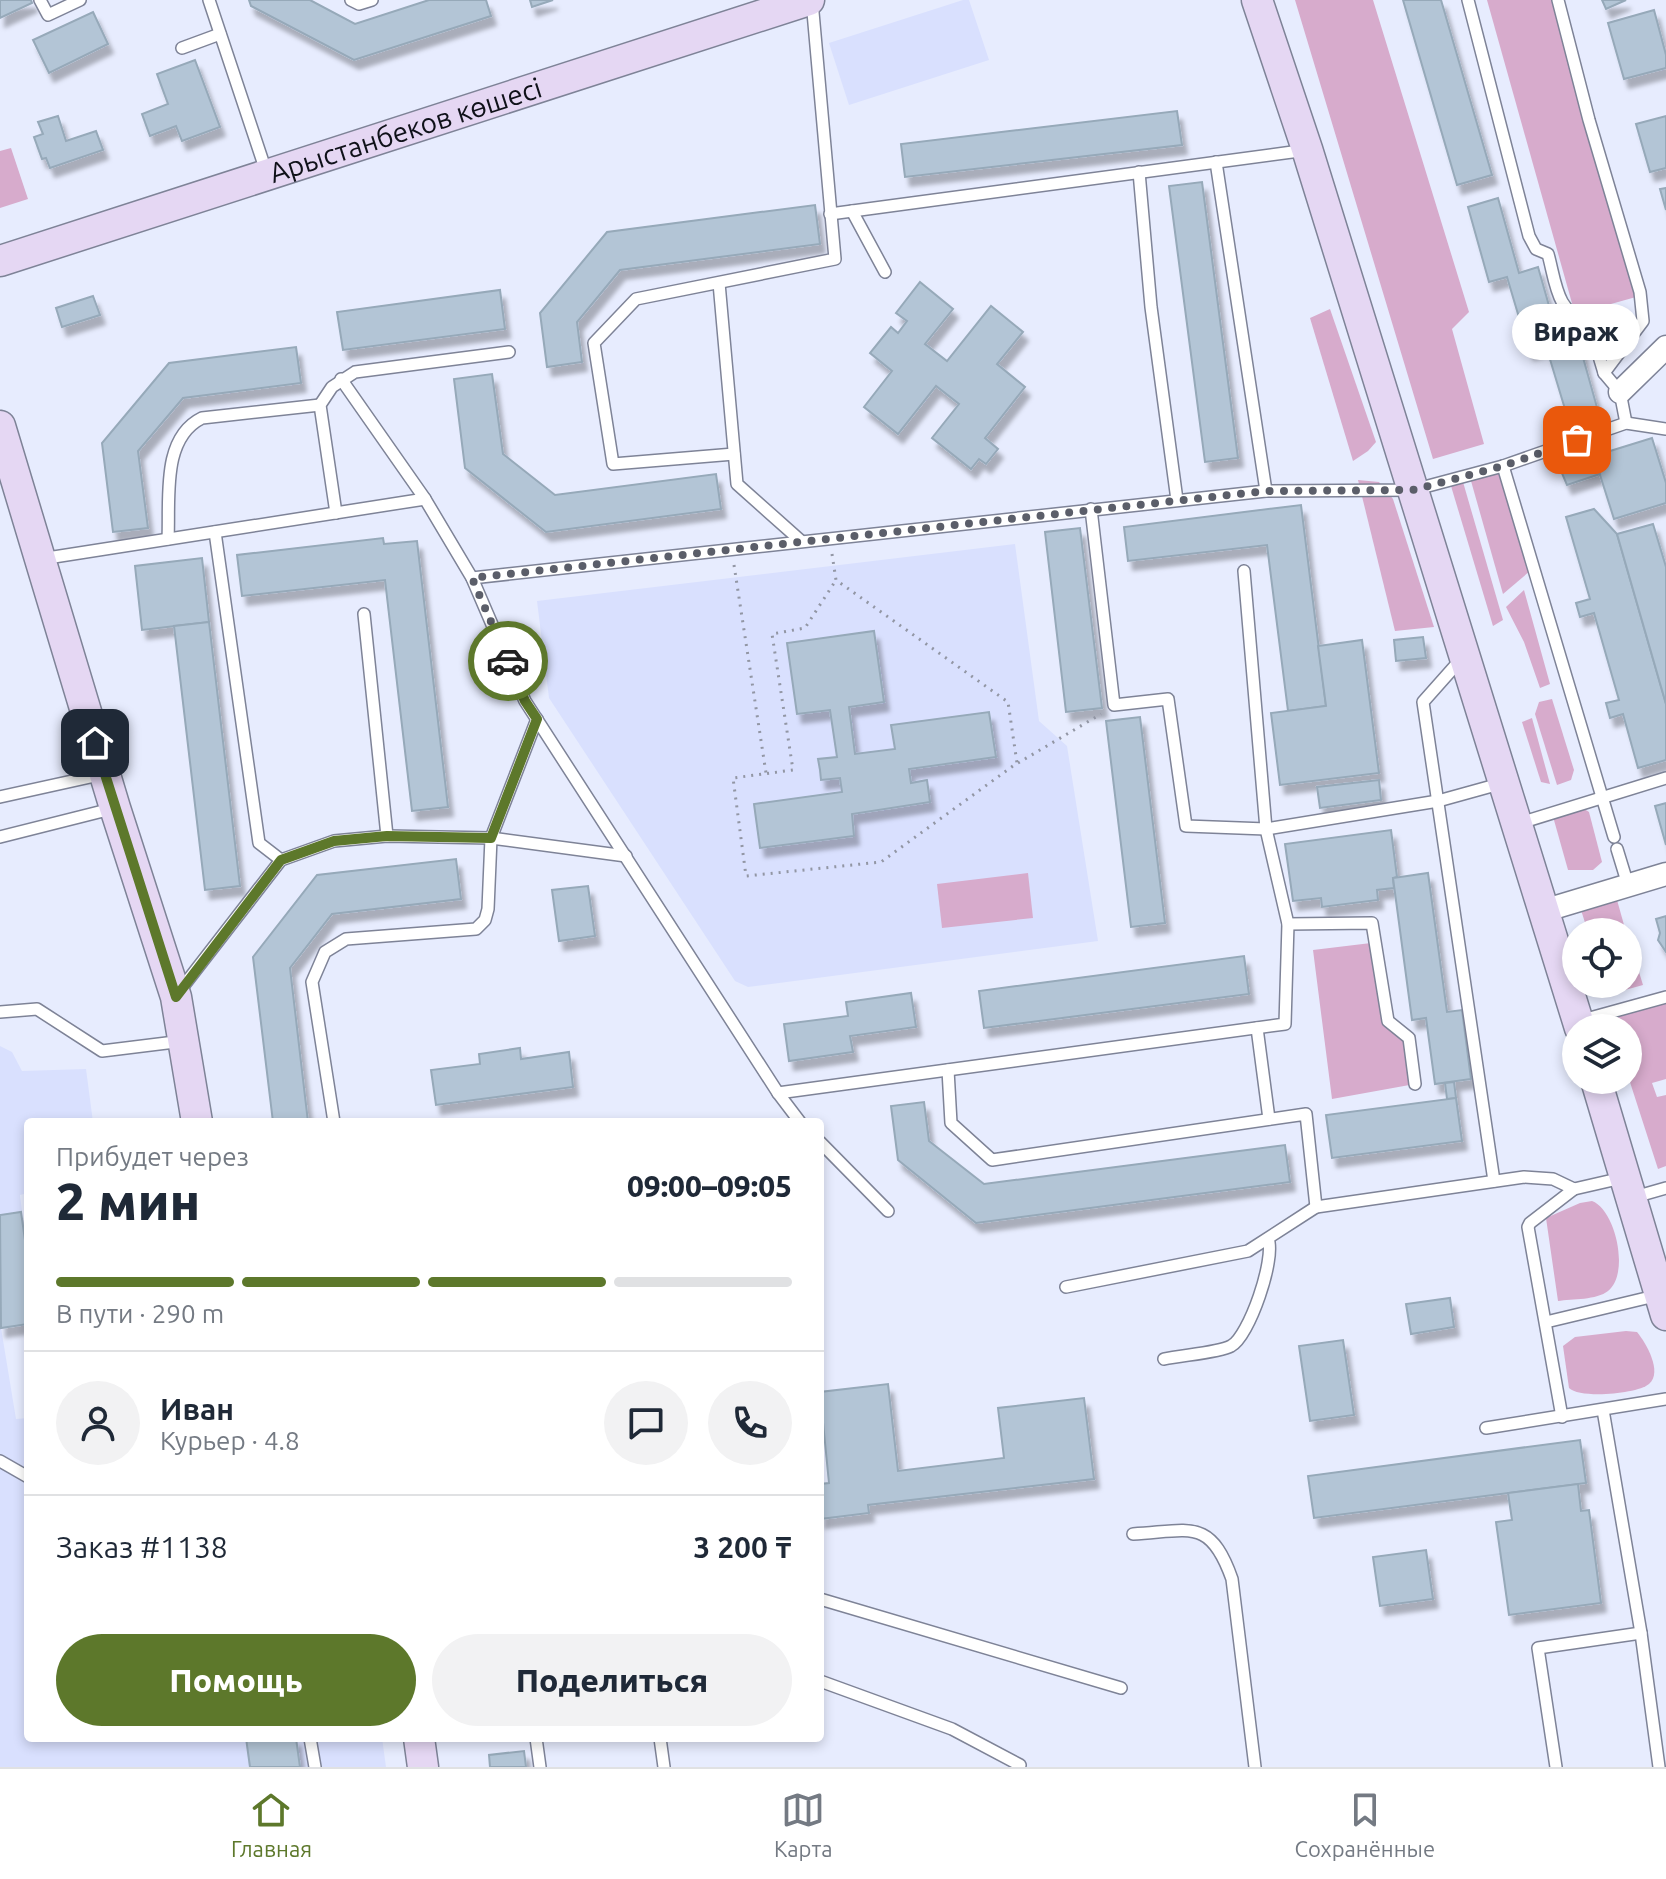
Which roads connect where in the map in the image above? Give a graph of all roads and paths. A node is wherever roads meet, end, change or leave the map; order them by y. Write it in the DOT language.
graph roads {
  1 [pos="40,0"];
  2 [pos="80,0"];
  3 [pos="209,0"];
  4 [pos="351,0"];
  5 [pos="372,0"];
  6 [pos="811,0"];
  7 [pos="1257,0"];
  8 [pos="1468,0"];
  9 [pos="1558,0"];
  10 [pos="220,34"];
  11 [pos="182,48"];
  12 [pos="1307,149"];
  13 [pos="1216,162"];
  14 [pos="1139,172"];
  15 [pos="267,175"];
  16 [pos="852,211"];
  17 [pos="830,214"];
  18 [pos="0,261"];
  19 [pos="885,272"];
  20 [pos="719,283"];
  21 [pos="1666,347"];
  22 [pos="509,352"];
  23 [pos="1604,373"];
  24 [pos="341,379"];
  25 [pos="1620,392"];
  26 [pos="320,405"];
  27 [pos="1626,423"];
  28 [pos="0,426"];
  29 [pos="1666,429"];
  30 [pos="734,454"];
  31 [pos="1503,466"];
  32 [pos="1413,490"];
  33 [pos="1266,491"];
  34 [pos="425,499"];
  35 [pos="1177,500"];
  36 [pos="1091,509"];
  37 [pos="336,513"];
  38 [pos="215,532"];
  39 [pos="830,538"];
  40 [pos="168,539"];
  41 [pos="801,541"];
  42 [pos="732,549"];
  43 [pos="40,559"];
  44 [pos="1244,571"];
  45 [pos="472,578"];
  46 [pos="836,580"];
  47 [pos="364,614"];
  48 [pos="1463,657"];
  49 [pos="1114,705"];
  50 [pos="537,719"];
  51 [pos="1017,763"];
  52 [pos="766,773"];
  53 [pos="105,774"];
  54 [pos="1666,778"];
  55 [pos="1503,783"];
  56 [pos="0,797"];
  57 [pos="1602,798"];
  58 [pos="1438,801"];
  59 [pos="115,808"];
  60 [pos="1516,825"];
  61 [pos="1266,829"];
  62 [pos="387,836"];
  63 [pos="0,837"];
  64 [pos="1614,837"];
  65 [pos="491,838"];
  66 [pos="1617,849"];
  67 [pos="626,856"];
  68 [pos="281,860"];
  69 [pos="1666,874"];
  70 [pos="1628,885"];
  71 [pos="1543,911"];
  72 [pos="1288,924"];
  73 [pos="176,997"];
  74 [pos="1666,997"];
  75 [pos="0,1012"];
  76 [pos="1576,1014"];
  77 [pos="1613,1014"];
  78 [pos="1257,1028"];
  79 [pos="184,1041"];
  80 [pos="948,1070"];
  81 [pos="1415,1084"];
  82 [pos="778,1093"];
  83 [pos="1600,1094"];
  84 [pos="196,1118"];
  85 [pos="333,1118"];
  86 [pos="797,1118"];
  87 [pos="1269,1119"];
  88 [pos="824,1146"];
  89 [pos="1494,1181"];
  90 [pos="1627,1188"];
  91 [pos="1666,1188"];
  92 [pos="1574,1189"];
  93 [pos="1316,1207"];
  94 [pos="888,1211"];
  95 [pos="1268,1239"];
  96 [pos="1066,1287"];
  97 [pos="1663,1305"];
  98 [pos="1546,1322"];
  99 [pos="1164,1359"];
  100 [pos="1666,1399"];
  101 [pos="1603,1410"];
  102 [pos="1562,1417"];
  103 [pos="1486,1428"];
  104 [pos="0,1461"];
  105 [pos="24,1475"];
  106 [pos="1133,1534"];
  107 [pos="824,1600"];
  108 [pos="1641,1633"];
  109 [pos="824,1682"];
  110 [pos="1121,1688"];
  111 [pos="311,1742"];
  112 [pos="420,1742"];
  113 [pos="537,1742"];
  114 [pos="661,1742"];
  115 [pos="1020,1766"];
  116 [pos="315,1767"];
  117 [pos="423,1767"];
  118 [pos="540,1767"];
  119 [pos="664,1767"];
  120 [pos="1002,1767"];
  121 [pos="1255,1767"];
  122 [pos="1556,1767"];
  123 [pos="1659,1767"];
  1 -- 2 [label="lane"];
  3 -- 10 [label="lane"];
  4 -- 5 [label="lane"];
  6 -- 15 [label="street, Арыстанбеков көшесі"];
  6 -- 17 [label="lane"];
  7 -- 12 [label="street"];
  8 -- 23 [label="lane"];
  9 -- 23 [label="lane"];
  10 -- 11 [label="lane"];
  10 -- 15 [label="lane"];
  12 -- 13 [label="lane"];
  12 -- 32 [label="street"];
  13 -- 14 [label="lane"];
  13 -- 33 [label="lane"];
  14 -- 16 [label="lane"];
  14 -- 35 [label="lane"];
  15 -- 18 [label="street, Арыстанбеков көшесі"];
  16 -- 17 [label="lane"];
  16 -- 19 [label="lane"];
  17 -- 20 [label="lane"];
  20 -- 30 [label="lane"];
  20 -- 30 [label="lane"];
  21 -- 25 [label="street"];
  22 -- 24 [label="lane"];
  23 -- 25 [label="lane"];
  24 -- 26 [label="lane"];
  24 -- 34 [label="lane"];
  25 -- 27 [label="lane"];
  26 -- 37 [label="lane"];
  26 -- 40 [label="lane"];
  27 -- 29 [label="lane"];
  27 -- 31 [label="lane"];
  28 -- 43 [label="street"];
  30 -- 41 [label="lane"];
  31 -- 32 [label="lane"];
  31 -- 57 [label="lane"];
  32 -- 33 [label="lane"];
  32 -- 48 [label="street"];
  33 -- 35 [label="lane"];
  34 -- 37 [label="lane"];
  34 -- 45 [label="lane"];
  35 -- 36 [label="lane"];
  36 -- 39 [label="lane"];
  36 -- 49 [label="lane"];
  37 -- 38 [label="lane"];
  38 -- 40 [label="lane"];
  38 -- 68 [label="lane"];
  39 -- 41 [label="lane"];
  39 -- 46 [label="path"];
  40 -- 43 [label="lane"];
  41 -- 42 [label="lane"];
  42 -- 45 [label="lane"];
  42 -- 52 [label="path"];
  43 -- 53 [label="street"];
  44 -- 61 [label="lane"];
  45 -- 50 [label="lane"];
  46 -- 51 [label="path"];
  46 -- 52 [label="path"];
  47 -- 62 [label="lane"];
  48 -- 55 [label="street"];
  48 -- 58 [label="lane"];
  49 -- 51 [label="path"];
  49 -- 61 [label="lane"];
  50 -- 65 [label="lane"];
  50 -- 67 [label="lane"];
  51 -- 52 [label="path"];
  53 -- 56 [label="lane"];
  53 -- 59 [label="street"];
  54 -- 57 [label="lane"];
  55 -- 58 [label="lane"];
  55 -- 60 [label="street"];
  57 -- 60 [label="lane"];
  57 -- 64 [label="lane"];
  58 -- 61 [label="lane"];
  58 -- 89 [label="lane"];
  59 -- 63 [label="lane"];
  59 -- 73 [label="street"];
  60 -- 71 [label="street"];
  61 -- 72 [label="lane"];
  62 -- 65 [label="lane"];
  62 -- 68 [label="lane"];
  65 -- 67 [label="lane"];
  65 -- 85 [label="lane"];
  66 -- 70 [label="lane"];
  67 -- 82 [label="lane"];
  68 -- 73 [label="lane"];
  69 -- 70 [label="street"];
  70 -- 71 [label="street"];
  71 -- 76 [label="street"];
  72 -- 78 [label="lane"];
  72 -- 81 [label="lane"];
  73 -- 79 [label="street"];
  74 -- 77 [label="lane"];
  75 -- 79 [label="lane"];
  78 -- 80 [label="lane"];
  78 -- 87 [label="lane"];
  79 -- 84 [label="street"];
  80 -- 82 [label="lane"];
  80 -- 87 [label="lane"];
  82 -- 86 [label="lane"];
  83 -- 90 [label="street"];
  87 -- 93 [label="lane"];
  88 -- 94 [label="lane"];
  89 -- 92 [label="lane"];
  89 -- 93 [label="lane"];
  90 -- 91 [label="lane"];
  90 -- 92 [label="lane"];
  90 -- 97 [label="street"];
  92 -- 98 [label="lane"];
  93 -- 95 [label="lane"];
  95 -- 96 [label="lane"];
  95 -- 99 [label="lane"];
  97 -- 98 [label="lane"];
  98 -- 102 [label="lane"];
  100 -- 101 [label="lane"];
  101 -- 102 [label="lane"];
  101 -- 108 [label="lane"];
  102 -- 103 [label="lane"];
  104 -- 105 [label="lane"];
  106 -- 121 [label="lane"];
  107 -- 110 [label="lane"];
  108 -- 122 [label="lane"];
  108 -- 123 [label="lane"];
  109 -- 115 [label="lane"];
  111 -- 116 [label="lane"];
  112 -- 117 [label="street"];
  113 -- 118 [label="lane"];
  114 -- 119 [label="lane"];
  115 -- 120 [label="lane"];
}
